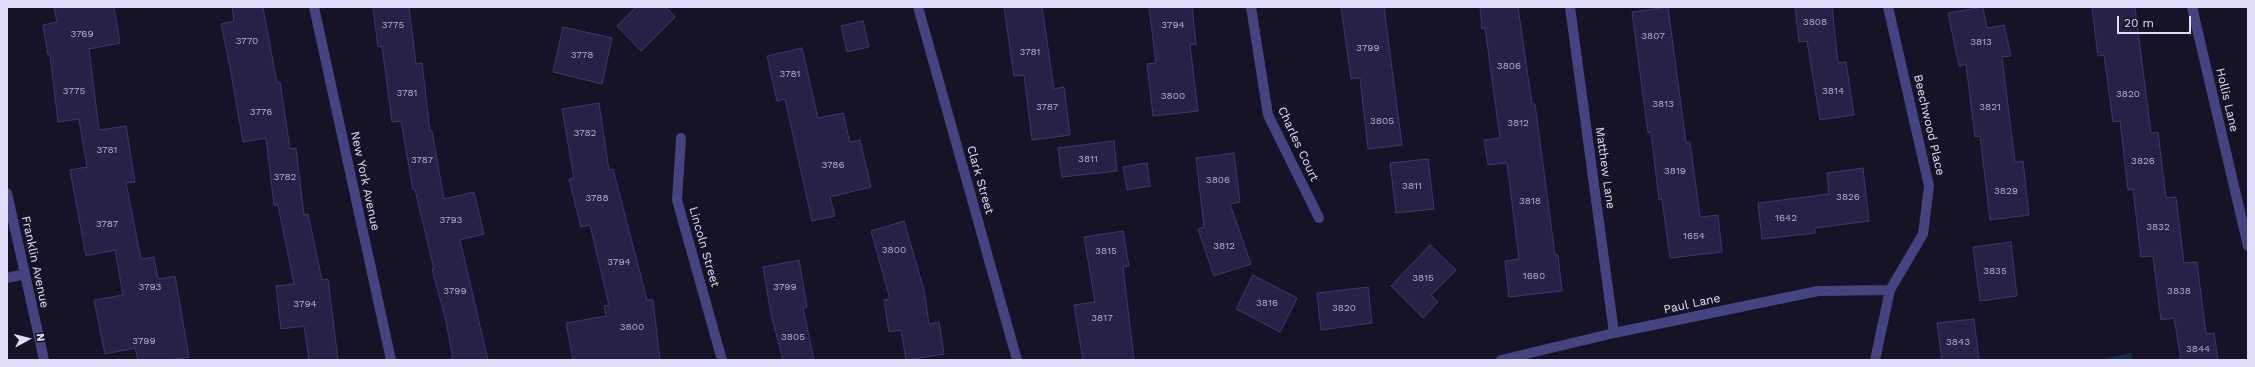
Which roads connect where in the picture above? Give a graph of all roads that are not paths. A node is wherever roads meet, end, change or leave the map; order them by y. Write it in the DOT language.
graph roads {
  1 [pos="314,7"];
  2 [pos="918,7"];
  3 [pos="1250,7"];
  4 [pos="1570,7"];
  5 [pos="1888,7"];
  6 [pos="2192,7"];
  7 [pos="681,138"];
  8 [pos="7,194"];
  9 [pos="1319,218"];
  10 [pos="2248,246"];
  11 [pos="24,274"];
  12 [pos="7,278"];
  13 [pos="1890,290"];
  14 [pos="1614,333"];
  15 [pos="44,360"];
  16 [pos="391,360"];
  17 [pos="722,360"];
  18 [pos="1017,360"];
  19 [pos="1501,360"];
  20 [pos="1876,360"];
  1 -- 16 [label="street, New York Avenue"];
  2 -- 18 [label="street, Clark Street"];
  3 -- 9 [label="street, Charles Court"];
  4 -- 14 [label="street, Matthew Lane"];
  5 -- 13 [label="street, Beechwood Place"];
  6 -- 10 [label="street, Hollis Lane"];
  7 -- 17 [label="street, Lincoln Street"];
  8 -- 11 [label="street, Franklin Avenue"];
  11 -- 12 [label="street"];
  11 -- 15 [label="street, Franklin Avenue"];
  13 -- 14 [label="street, Paul Lane"];
  13 -- 20 [label="street, Beechwood Place"];
  14 -- 19 [label="street, Paul Lane"];
}
